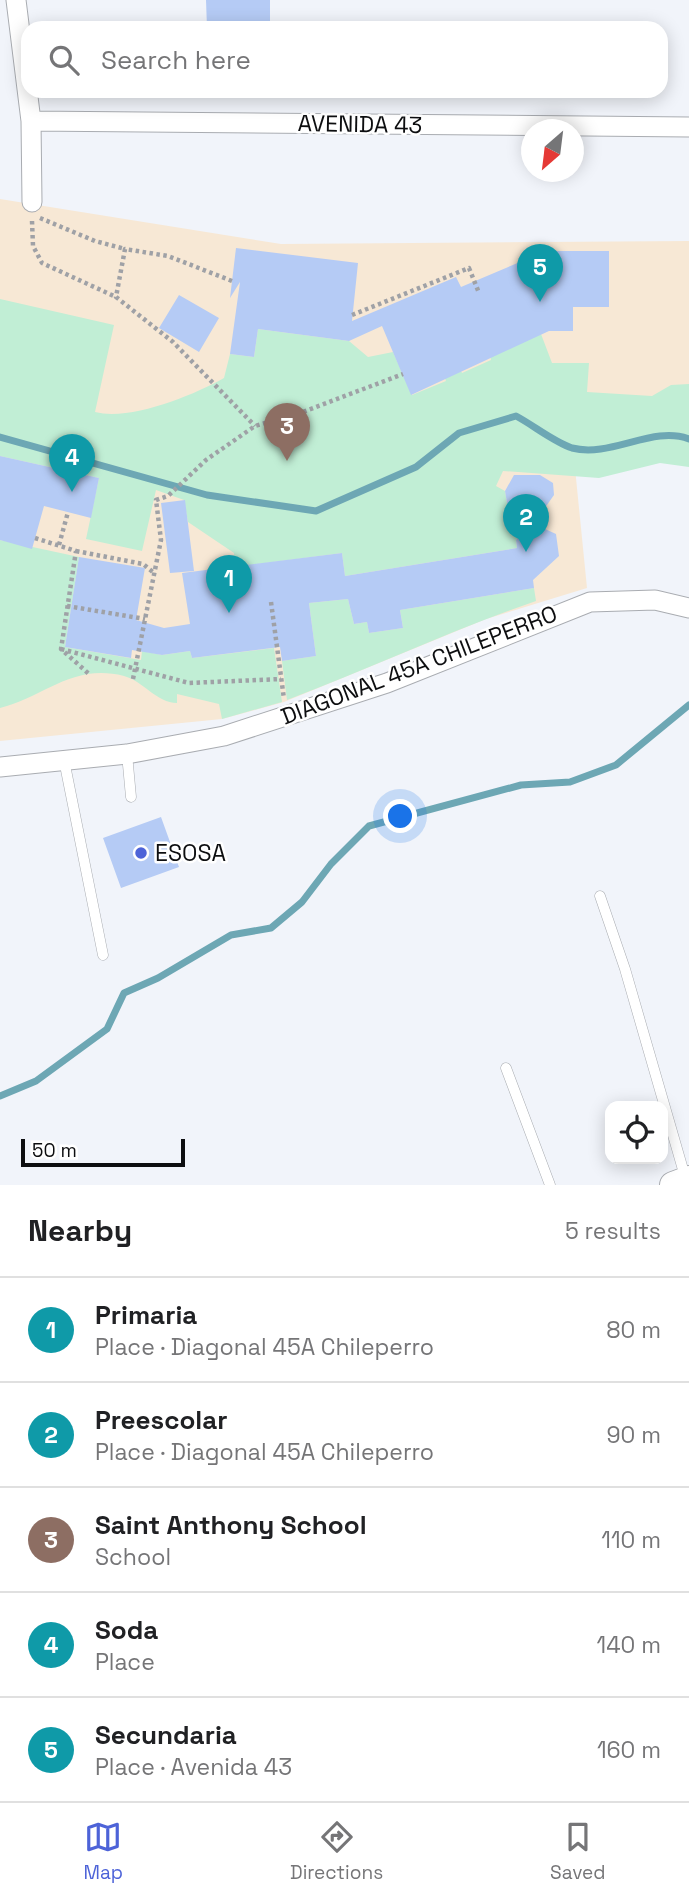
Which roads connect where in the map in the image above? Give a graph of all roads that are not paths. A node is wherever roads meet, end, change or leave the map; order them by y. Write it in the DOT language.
graph roads {
  1 [pos="16,0"];
  2 [pos="21,40"];
  3 [pos="28,98"];
  4 [pos="31,121"];
  5 [pos="689,127"];
  6 [pos="32,202"];
  7 [pos="689,608"];
  8 [pos="127,754"];
  9 [pos="65,760"];
  10 [pos="0,767"];
  11 [pos="131,797"];
  12 [pos="600,896"];
  13 [pos="103,956"];
  14 [pos="506,1068"];
  15 [pos="683,1181"];
  16 [pos="550,1185"];
  1 -- 2 [label="street"];
  3 -- 4 [label="street"];
  4 -- 5 [label="street, AVENIDA 43"];
  4 -- 6 [label="street"];
  7 -- 8 [label="street, DIAGONAL 45A CHILEPERRO"];
  8 -- 9 [label="street, DIAGONAL 45A CHILEPERRO"];
  8 -- 11 [label="lane"];
  9 -- 10 [label="street, DIAGONAL 45A CHILEPERRO"];
  9 -- 13 [label="lane"];
  12 -- 15 [label="lane"];
  14 -- 16 [label="lane"];
}
